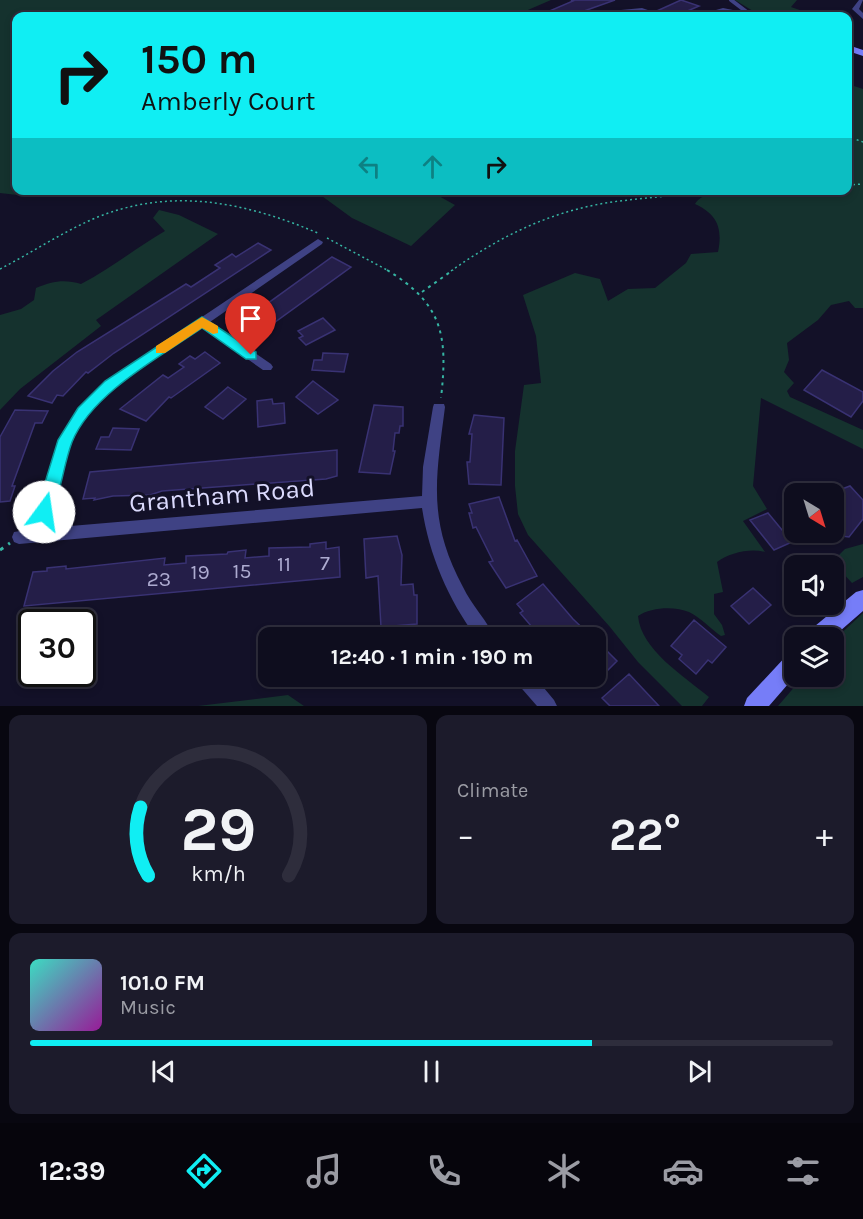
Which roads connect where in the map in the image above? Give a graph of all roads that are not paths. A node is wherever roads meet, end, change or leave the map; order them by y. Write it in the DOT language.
graph roads {
  1 [pos="731,0"];
  2 [pos="862,0"];
  3 [pos="621,12"];
  4 [pos="649,12"];
  5 [pos="715,12"];
  6 [pos="733,12"];
  7 [pos="748,12"];
  8 [pos="863,17"];
  9 [pos="318,242"];
  10 [pos="202,322"];
  11 [pos="267,367"];
  12 [pos="439,407"];
  13 [pos="429,501"];
  14 [pos="38,535"];
  15 [pos="19,537"];
  16 [pos="863,599"];
  17 [pos="479,627"];
  18 [pos="829,627"];
  19 [pos="784,673"];
  20 [pos="532,687"];
  21 [pos="548,706"];
  22 [pos="755,706"];
  1 -- 7 [label="lane"];
  2 -- 8 [label="street"];
  3 -- 4 [label="street"];
  5 -- 6 [label="street"];
  9 -- 10 [label="street"];
  10 -- 11 [label="street"];
  10 -- 14 [label="street"];
  12 -- 13 [label="street"];
  13 -- 14 [label="street, Grantham Road"];
  13 -- 17 [label="street"];
  14 -- 15 [label="street, Grantham Road"];
  16 -- 18 [label="street"];
  19 -- 22 [label="street"];
  20 -- 21 [label="street"];
}
